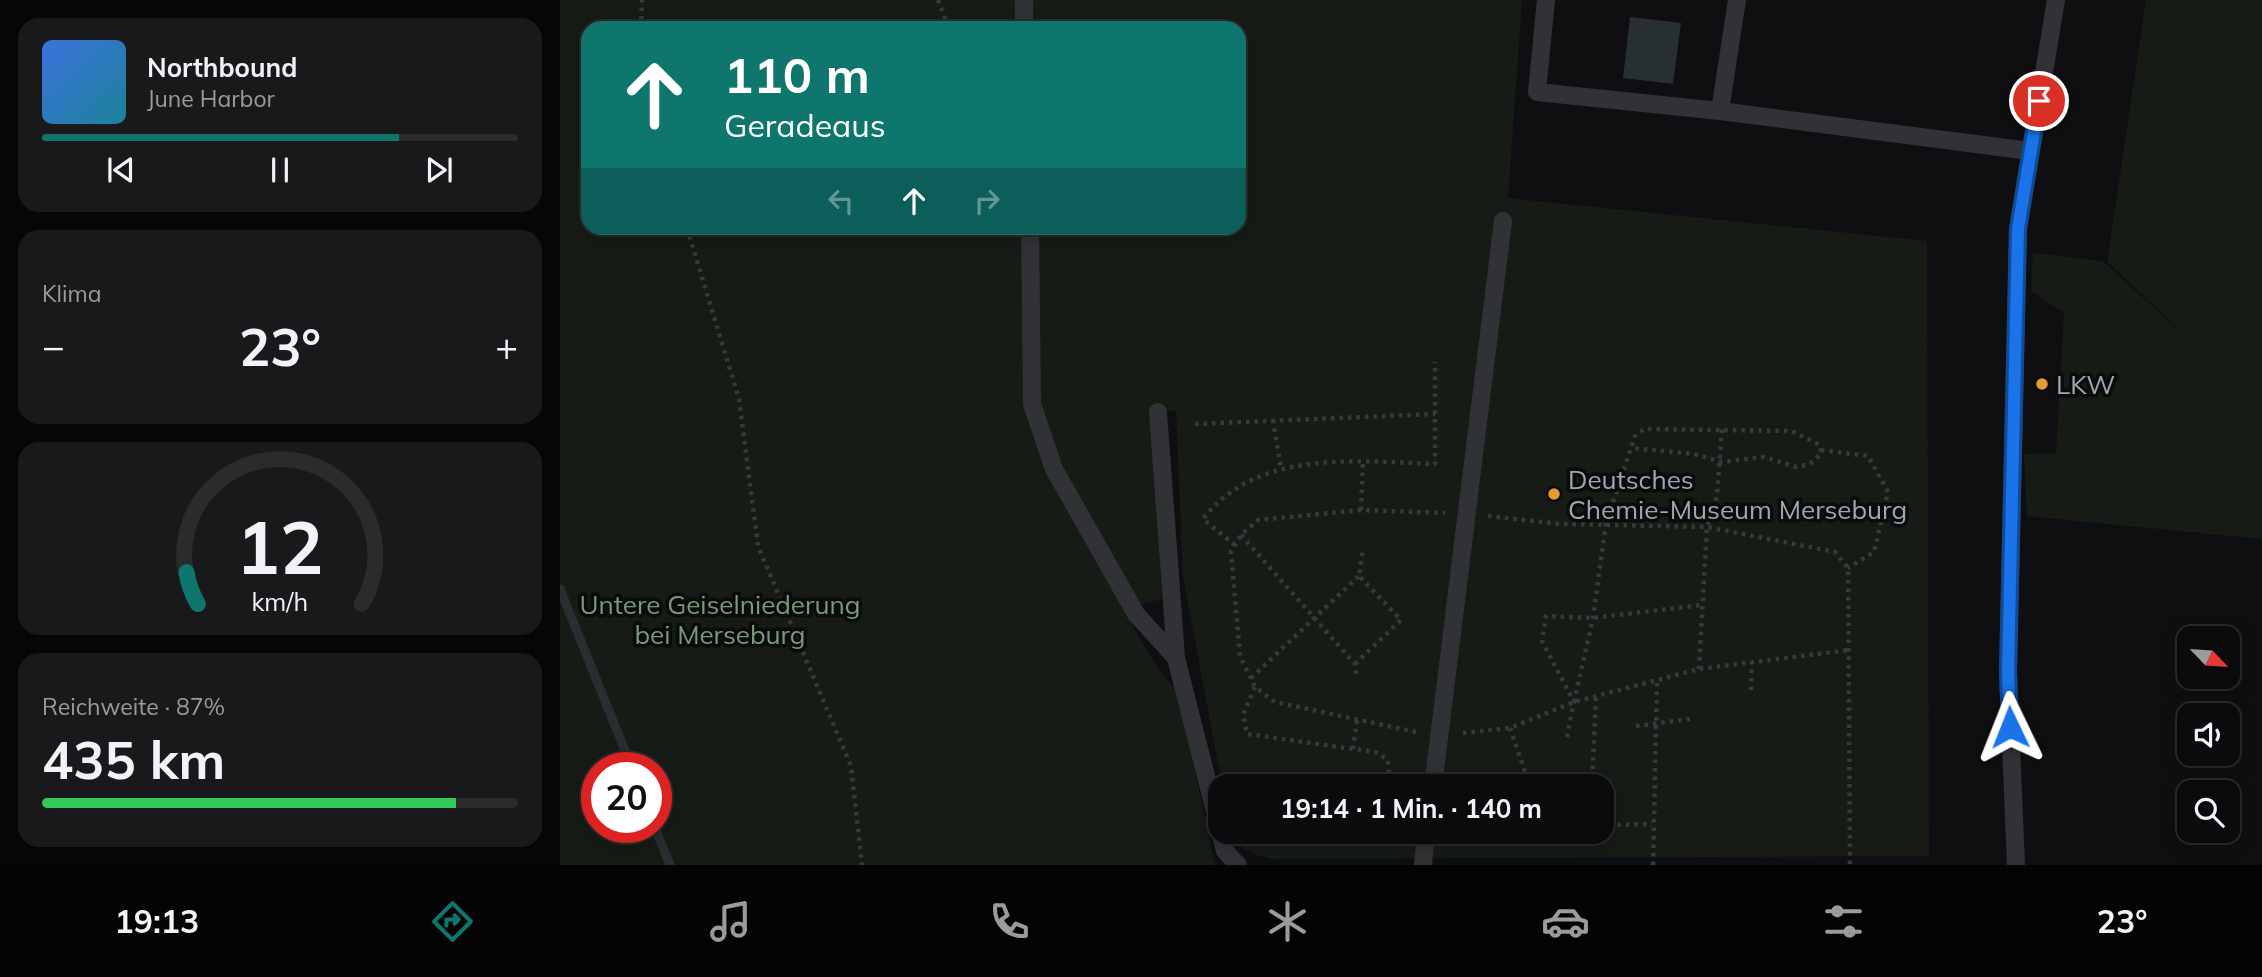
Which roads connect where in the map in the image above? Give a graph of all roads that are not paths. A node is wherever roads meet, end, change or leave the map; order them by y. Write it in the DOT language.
graph roads {
  1 [pos="1024,0"];
  2 [pos="1546,0"];
  3 [pos="1737,0"];
  4 [pos="2056,0"];
  5 [pos="1024,21"];
  6 [pos="1720,111"];
  7 [pos="2031,151"];
  8 [pos="1503,221"];
  9 [pos="1030,235"];
  10 [pos="1158,412"];
  11 [pos="1176,658"];
  12 [pos="1435,774"];
  13 [pos="1208,784"];
  14 [pos="1223,844"];
  15 [pos="1425,844"];
  16 [pos="1238,865"];
  17 [pos="1423,865"];
  18 [pos="2016,865"];
  1 -- 5 [label="lane"];
  2 -- 6 [label="lane"];
  3 -- 6 [label="lane"];
  4 -- 7 [label="lane"];
  6 -- 7 [label="lane"];
  7 -- 18 [label="lane"];
  8 -- 12 [label="lane"];
  9 -- 11 [label="lane"];
  10 -- 11 [label="lane"];
  11 -- 13 [label="lane"];
  14 -- 16 [label="lane"];
  15 -- 17 [label="lane"];
}
